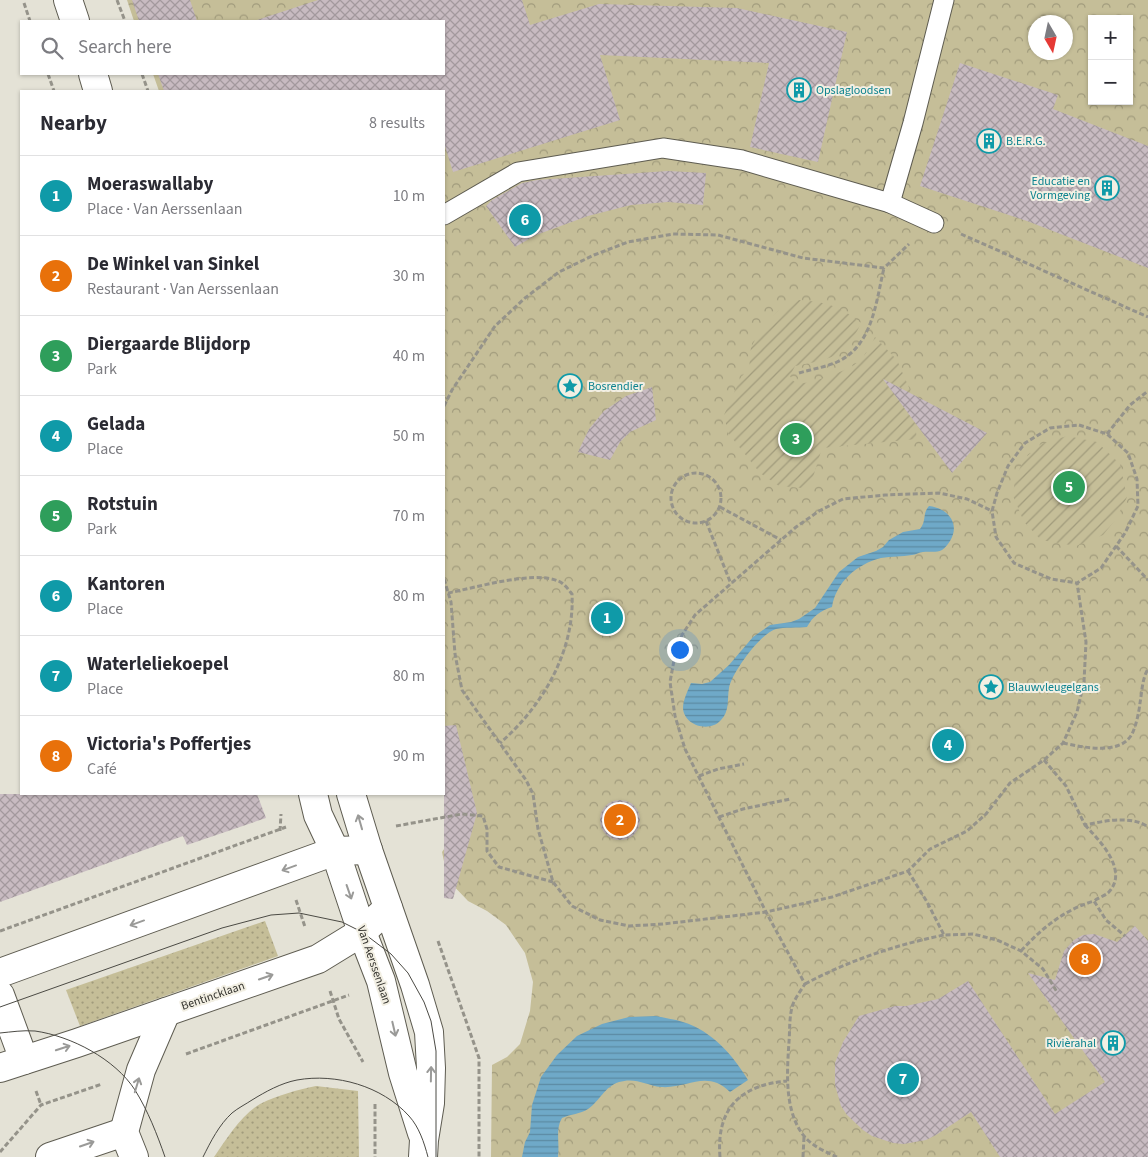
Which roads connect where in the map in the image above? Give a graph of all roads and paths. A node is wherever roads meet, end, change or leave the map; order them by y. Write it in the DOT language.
graph roads {
  1 [pos="68,0"];
  2 [pos="118,0"];
  3 [pos="944,0"];
  4 [pos="24,4"];
  5 [pos="30,20"];
  6 [pos="75,20"];
  7 [pos="125,20"];
  8 [pos="48,75"];
  9 [pos="92,75"];
  10 [pos="142,75"];
  11 [pos="54,90"];
  12 [pos="98,90"];
  13 [pos="148,90"];
  14 [pos="890,203"];
  15 [pos="445,214"];
  16 [pos="934,223"];
  17 [pos="884,268"];
  18 [pos="1148,316"];
  19 [pos="800,372"];
  20 [pos="1148,391"];
  21 [pos="445,404"];
  22 [pos="1106,434"];
  23 [pos="720,506"];
  24 [pos="992,511"];
  25 [pos="706,521"];
  26 [pos="781,540"];
  27 [pos="1116,546"];
  28 [pos="1148,580"];
  29 [pos="1077,583"];
  30 [pos="445,584"];
  31 [pos="731,584"];
  32 [pos="448,594"];
  33 [pos="1148,669"];
  34 [pos="500,743"];
  35 [pos="1063,743"];
  36 [pos="1044,760"];
  37 [pos="744,764"];
  38 [pos="699,776"];
  39 [pos="313,795"];
  40 [pos="350,795"];
  41 [pos="790,799"];
  42 [pos="719,817"];
  43 [pos="1085,824"];
  44 [pos="392,827"];
  45 [pos="1148,827"];
  46 [pos="368,850"];
  47 [pos="335,851"];
  48 [pos="287,869"];
  49 [pos="908,871"];
  50 [pos="552,882"];
  51 [pos="1094,900"];
  52 [pos="388,908"];
  53 [pos="766,912"];
  54 [pos="0,930"];
  55 [pos="362,932"];
  56 [pos="944,935"];
  57 [pos="1125,936"];
  58 [pos="1021,951"];
  59 [pos="445,958"];
  60 [pos="318,959"];
  61 [pos="0,973"];
  62 [pos="805,984"];
  63 [pos="1057,992"];
  64 [pos="0,995"];
  65 [pos="333,1001"];
  66 [pos="166,1012"];
  67 [pos="12,1064"];
  68 [pos="366,1067"];
  69 [pos="141,1070"];
  70 [pos="788,1081"];
  71 [pos="375,1101"];
  72 [pos="124,1132"];
  73 [pos="804,1137"];
  74 [pos="423,1148"];
  75 [pos="0,1152"];
  76 [pos="50,1157"];
  77 [pos="134,1157"];
  78 [pos="375,1157"];
  79 [pos="479,1157"];
  80 [pos="720,1157"];
  81 [pos="803,1157"];
  82 [pos="836,1157"];
  1 -- 6 [label="street"];
  2 -- 7 [label="path"];
  3 -- 14 [label="lane"];
  4 -- 5 [label="path"];
  8 -- 11 [label="path"];
  9 -- 12 [label="street"];
  10 -- 13 [label="path"];
  14 -- 15 [label="lane"];
  14 -- 16 [label="lane"];
  16 -- 17 [label="path"];
  16 -- 18 [label="path"];
  17 -- 19 [label="path"];
  17 -- 21 [label="path"];
  20 -- 22 [label="path"];
  22 -- 24 [label="path"];
  22 -- 27 [label="path"];
  23 -- 25 [label="path"];
  23 -- 25 [label="path"];
  23 -- 26 [label="path"];
  24 -- 26 [label="path"];
  24 -- 29 [label="path"];
  25 -- 31 [label="path"];
  26 -- 31 [label="path"];
  27 -- 28 [label="path"];
  27 -- 29 [label="path"];
  29 -- 35 [label="path"];
  30 -- 32 [label="path"];
  31 -- 38 [label="path"];
  32 -- 34 [label="path"];
  32 -- 34 [label="path"];
  33 -- 35 [label="path"];
  34 -- 50 [label="path"];
  35 -- 36 [label="path"];
  36 -- 43 [label="path"];
  36 -- 49 [label="path"];
  37 -- 38 [label="path"];
  38 -- 42 [label="path"];
  39 -- 47 [label="street, Van Aerssenlaan"];
  46 -- 40 [label="street, Van Aerssenlaan, one-way"];
  41 -- 42 [label="path"];
  42 -- 53 [label="path"];
  43 -- 45 [label="path"];
  43 -- 51 [label="path"];
  44 -- 50 [label="path"];
  46 -- 47 [label="street"];
  46 -- 52 [label="street, Van Aerssenlaan"];
  47 -- 48 [label="street, one-way"];
  47 -- 55 [label="street, Van Aerssenlaan, one-way"];
  48 -- 54 [label="path"];
  48 -- 60 [label="path"];
  48 -- 61 [label="street, one-way"];
  49 -- 53 [label="path"];
  49 -- 56 [label="path"];
  50 -- 53 [label="path"];
  51 -- 57 [label="path"];
  51 -- 58 [label="path"];
  52 -- 55 [label="street, Bentincklaan"];
  74 -- 52 [label="street, Van Aerssenlaan, one-way"];
  53 -- 62 [label="path"];
  55 -- 60 [label="street, Bentincklaan"];
  55 -- 74 [label="street, Van Aerssenlaan, one-way"];
  56 -- 58 [label="path"];
  56 -- 62 [label="path"];
  58 -- 63 [label="path"];
  59 -- 79 [label="path"];
  60 -- 65 [label="path"];
  66 -- 60 [label="street, Bentincklaan, one-way"];
  62 -- 70 [label="path"];
  64 -- 67 [label="street, Bentincklaan"];
  65 -- 68 [label="path"];
  65 -- 69 [label="path"];
  67 -- 66 [label="street, Bentincklaan, one-way"];
  66 -- 69 [label="street"];
  72 -- 69 [label="street, one-way"];
  69 -- 75 [label="path"];
  70 -- 73 [label="path"];
  70 -- 80 [label="path"];
  71 -- 78 [label="path"];
  76 -- 72 [label="street, one-way"];
  72 -- 77 [label="street"];
  73 -- 81 [label="path"];
  73 -- 82 [label="path"];
}
